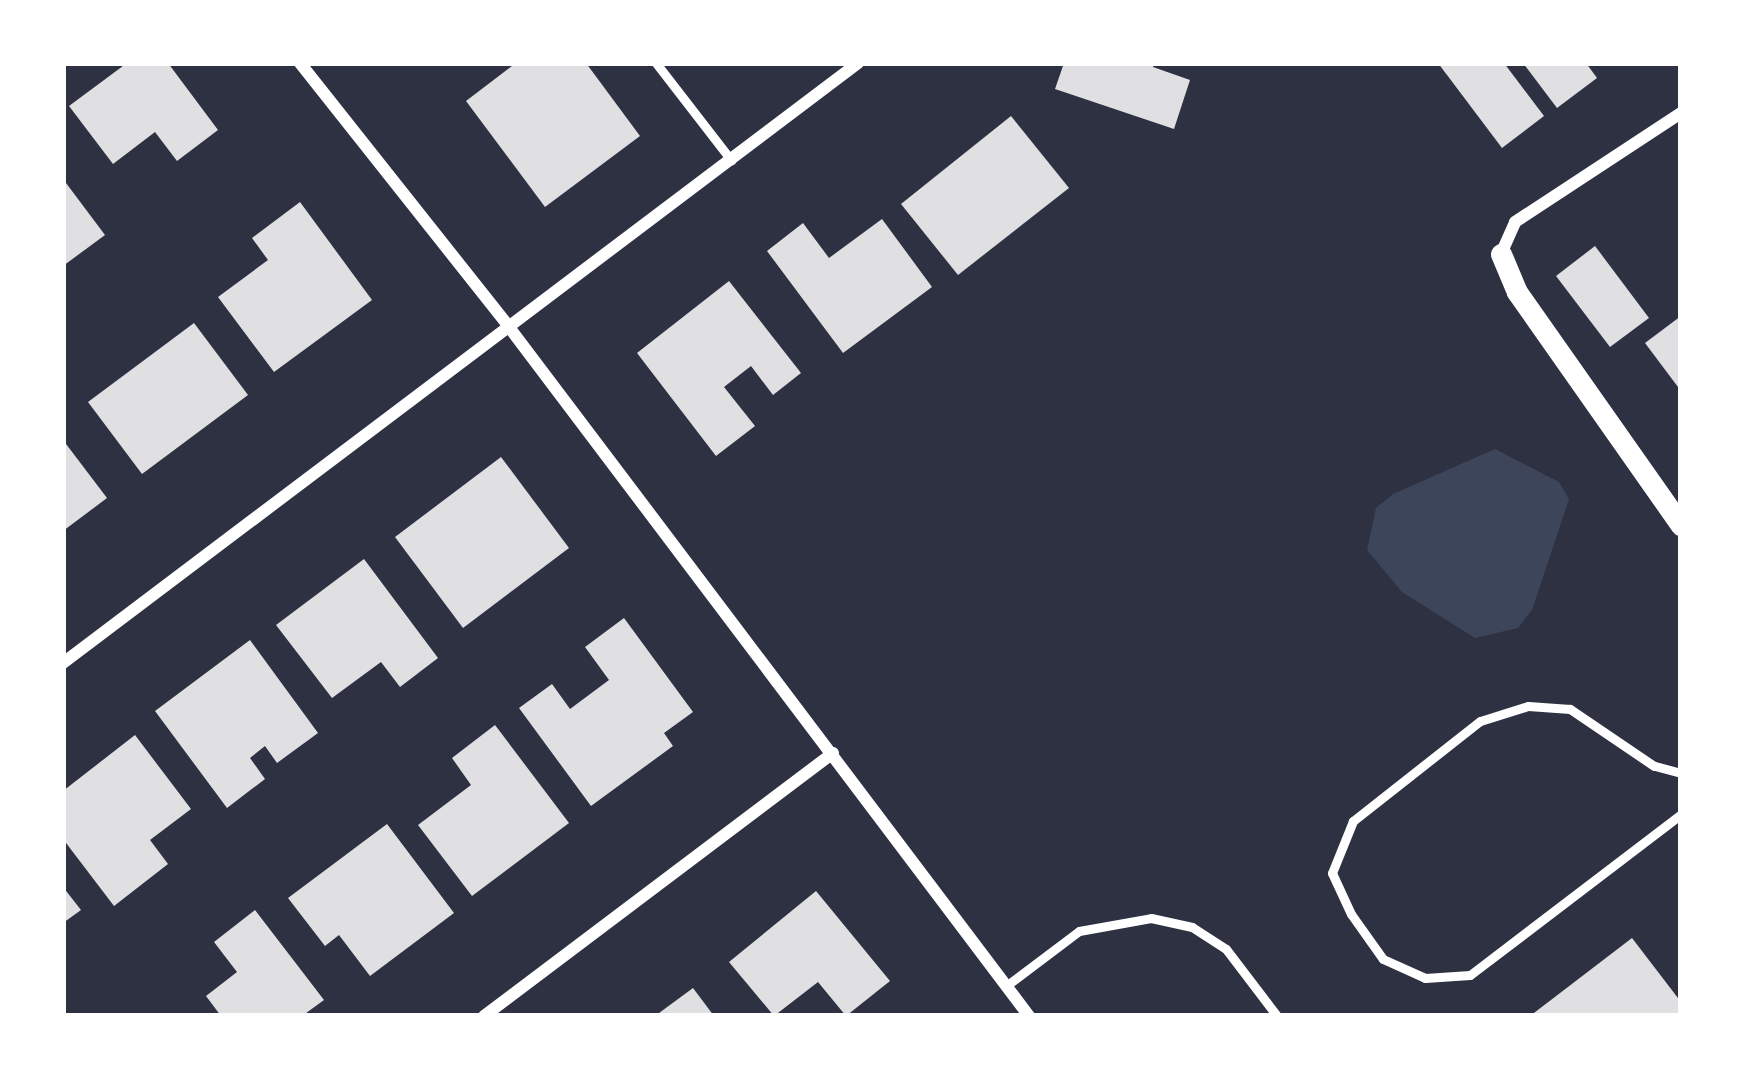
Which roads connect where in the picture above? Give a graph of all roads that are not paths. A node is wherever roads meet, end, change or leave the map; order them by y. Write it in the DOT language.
graph roads {
  1 [pos="300,63"];
  2 [pos="656,63"];
  3 [pos="858,63"];
  4 [pos="1681,112"];
  5 [pos="730,160"];
  6 [pos="1501,254"];
  7 [pos="509,327"];
  8 [pos="1679,518"];
  9 [pos="63,663"];
  10 [pos="833,753"];
  11 [pos="1681,773"];
  12 [pos="1681,814"];
  13 [pos="1006,986"];
  14 [pos="484,1016"];
  15 [pos="1029,1016"];
  16 [pos="1277,1016"];
  1 -- 7 [label="street"];
  2 -- 5 [label="lane"];
  3 -- 5 [label="street"];
  4 -- 6 [label="street"];
  5 -- 7 [label="street"];
  6 -- 8 [label="street"];
  7 -- 9 [label="street"];
  7 -- 10 [label="street"];
  10 -- 13 [label="street"];
  10 -- 14 [label="street"];
  11 -- 12 [label="lane"];
  13 -- 15 [label="street"];
  13 -- 16 [label="lane"];
}
